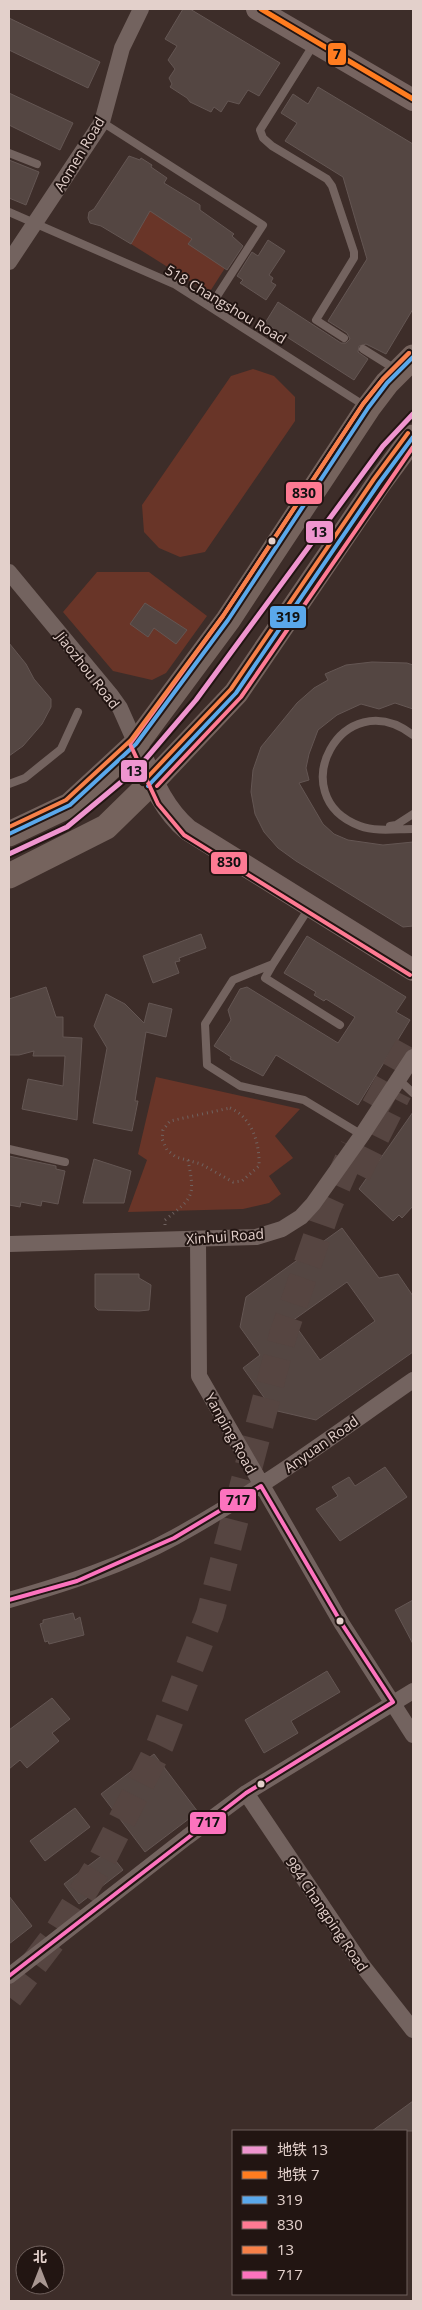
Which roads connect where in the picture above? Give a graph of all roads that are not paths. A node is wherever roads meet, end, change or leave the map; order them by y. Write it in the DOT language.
graph roads {
  1 [pos="141,9"];
  2 [pos="257,9"];
  3 [pos="315,42"];
  4 [pos="413,100"];
  5 [pos="102,122"];
  6 [pos="9,153"];
  7 [pos="37,164"];
  8 [pos="9,212"];
  9 [pos="36,222"];
  10 [pos="9,262"];
  11 [pos="210,307"];
  12 [pos="344,338"];
  13 [pos="363,349"];
  14 [pos="406,364"];
  15 [pos="368,408"];
  16 [pos="413,437"];
  17 [pos="9,572"];
  18 [pos="78,712"];
  19 [pos="413,735"];
  20 [pos="136,744"];
  21 [pos="152,782"];
  22 [pos="9,784"];
  23 [pos="413,818"];
  24 [pos="379,829"];
  25 [pos="413,829"];
  26 [pos="9,834"];
  27 [pos="9,876"];
  28 [pos="310,906"];
  29 [pos="273,964"];
  30 [pos="413,970"];
  31 [pos="340,1025"];
  32 [pos="413,1057"];
  33 [pos="398,1078"];
  34 [pos="413,1093"];
  35 [pos="362,1135"];
  36 [pos="9,1149"];
  37 [pos="65,1162"];
  38 [pos="198,1239"];
  39 [pos="9,1244"];
  40 [pos="413,1380"];
  41 [pos="261,1486"];
  42 [pos="9,1600"];
  43 [pos="413,1691"];
  44 [pos="393,1702"];
  45 [pos="413,1735"];
  46 [pos="246,1793"];
  47 [pos="9,1976"];
  48 [pos="413,2030"];
  1 -- 5 [label="street, Aomen Road"];
  2 -- 3 [label="street"];
  3 -- 4 [label="street"];
  3 -- 12 [label="lane"];
  5 -- 9 [label="street, Aomen Road"];
  5 -- 11 [label="lane"];
  6 -- 7 [label="lane"];
  8 -- 9 [label="lane, 518 Changshou Road"];
  9 -- 10 [label="street, Aomen Road"];
  9 -- 11 [label="lane, 518 Changshou Road"];
  11 -- 15 [label="lane, 518 Changshou Road"];
  13 -- 14 [label="lane"];
  14 -- 15 [label="main road"];
  15 -- 20 [label="main road"];
  16 -- 21 [label="main road"];
  17 -- 20 [label="street, Jiaozhou Road"];
  18 -- 22 [label="lane"];
  19 -- 24 [label="lane"];
  20 -- 21 [label="street, Jiaozhou Road"];
  20 -- 26 [label="main road"];
  21 -- 27 [label="main road"];
  21 -- 28 [label="street, Jiaozhou Road"];
  23 -- 24 [label="lane"];
  24 -- 25 [label="lane"];
  28 -- 29 [label="lane"];
  28 -- 30 [label="street, Jiaozhou Road"];
  29 -- 31 [label="lane"];
  29 -- 35 [label="lane"];
  32 -- 33 [label="street, Xinhui Road"];
  33 -- 34 [label="lane"];
  33 -- 35 [label="street, Xinhui Road"];
  35 -- 38 [label="street, Xinhui Road"];
  36 -- 37 [label="lane"];
  38 -- 39 [label="street, Xinhui Road"];
  38 -- 41 [label="street, Yanping Road"];
  40 -- 41 [label="street, Anyuan Road"];
  41 -- 42 [label="street, Anyuan Road"];
  41 -- 44 [label="street, Yanping Road"];
  43 -- 44 [label="street"];
  44 -- 45 [label="street, Yanping Road"];
  44 -- 46 [label="street"];
  46 -- 47 [label="street"];
  46 -- 48 [label="street, 984 Changping Road"];
}
